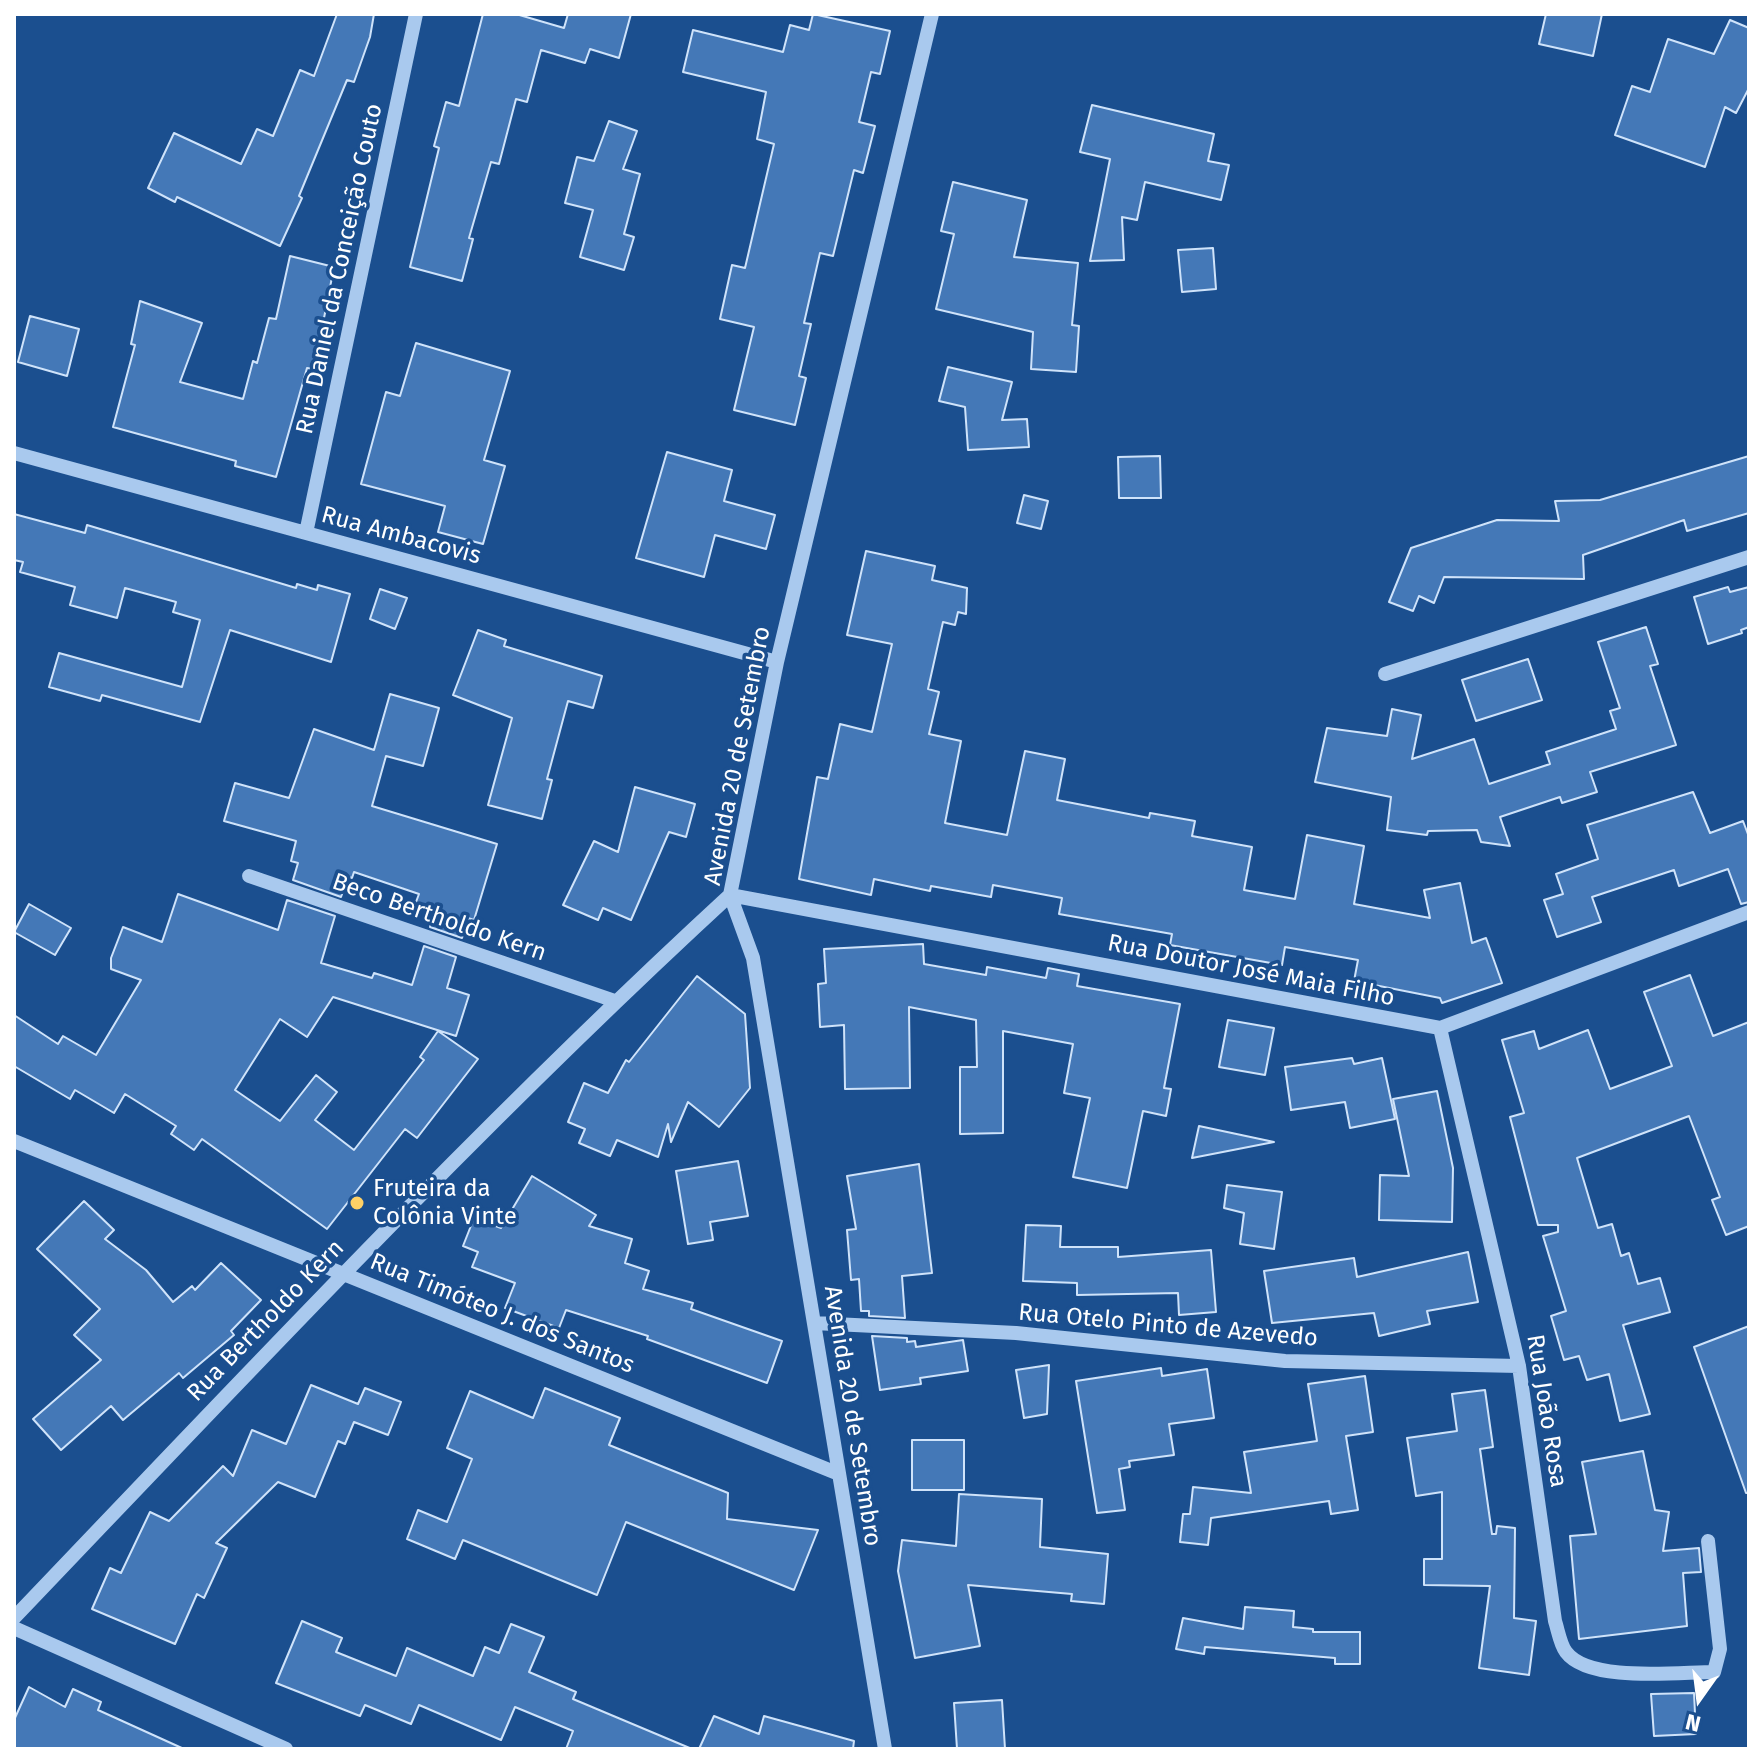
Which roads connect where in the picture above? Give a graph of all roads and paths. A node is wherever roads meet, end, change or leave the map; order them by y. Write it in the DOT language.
graph roads {
  1 [pos="416,14"];
  2 [pos="932,14"];
  3 [pos="14,453"];
  4 [pos="306,533"];
  5 [pos="1749,557"];
  6 [pos="777,662"];
  7 [pos="1385,674"];
  8 [pos="249,876"];
  9 [pos="730,895"];
  10 [pos="1749,912"];
  11 [pos="615,1001"];
  12 [pos="1440,1028"];
  13 [pos="14,1141"];
  14 [pos="342,1273"];
  15 [pos="814,1323"];
  16 [pos="1519,1366"];
  17 [pos="839,1474"];
  18 [pos="1708,1541"];
  19 [pos="14,1618"];
  20 [pos="14,1628"];
  21 [pos="286,1749"];
  22 [pos="885,1749"];
  1 -- 4 [label="street, Rua Daniel da Conceição Couto"];
  2 -- 6 [label="street, Avenida 20 de Setembro"];
  3 -- 4 [label="street, Rua Ambacovis"];
  4 -- 6 [label="street, Rua Ambacovis"];
  5 -- 7 [label="street"];
  6 -- 9 [label="street, Avenida 20 de Setembro"];
  8 -- 11 [label="street, Beco Bertholdo Kern"];
  9 -- 11 [label="street, Rua Bertholdo Kern"];
  9 -- 12 [label="street, Rua Doutor José Maia Filho"];
  9 -- 15 [label="street, Avenida 20 de Setembro"];
  10 -- 12 [label="street"];
  11 -- 14 [label="street, Rua Bertholdo Kern"];
  12 -- 16 [label="street, Rua João Rosa"];
  13 -- 14 [label="street, Rua Timóteo J. dos Santos"];
  14 -- 17 [label="street, Rua Timóteo J. dos Santos"];
  14 -- 19 [label="street, Rua Bertholdo Kern"];
  15 -- 16 [label="street, Rua Otelo Pinto de Azevedo"];
  15 -- 17 [label="street, Avenida 20 de Setembro"];
  16 -- 18 [label="street, Rua João Rosa"];
  17 -- 22 [label="street, Avenida 20 de Setembro"];
  20 -- 21 [label="street"];
}
